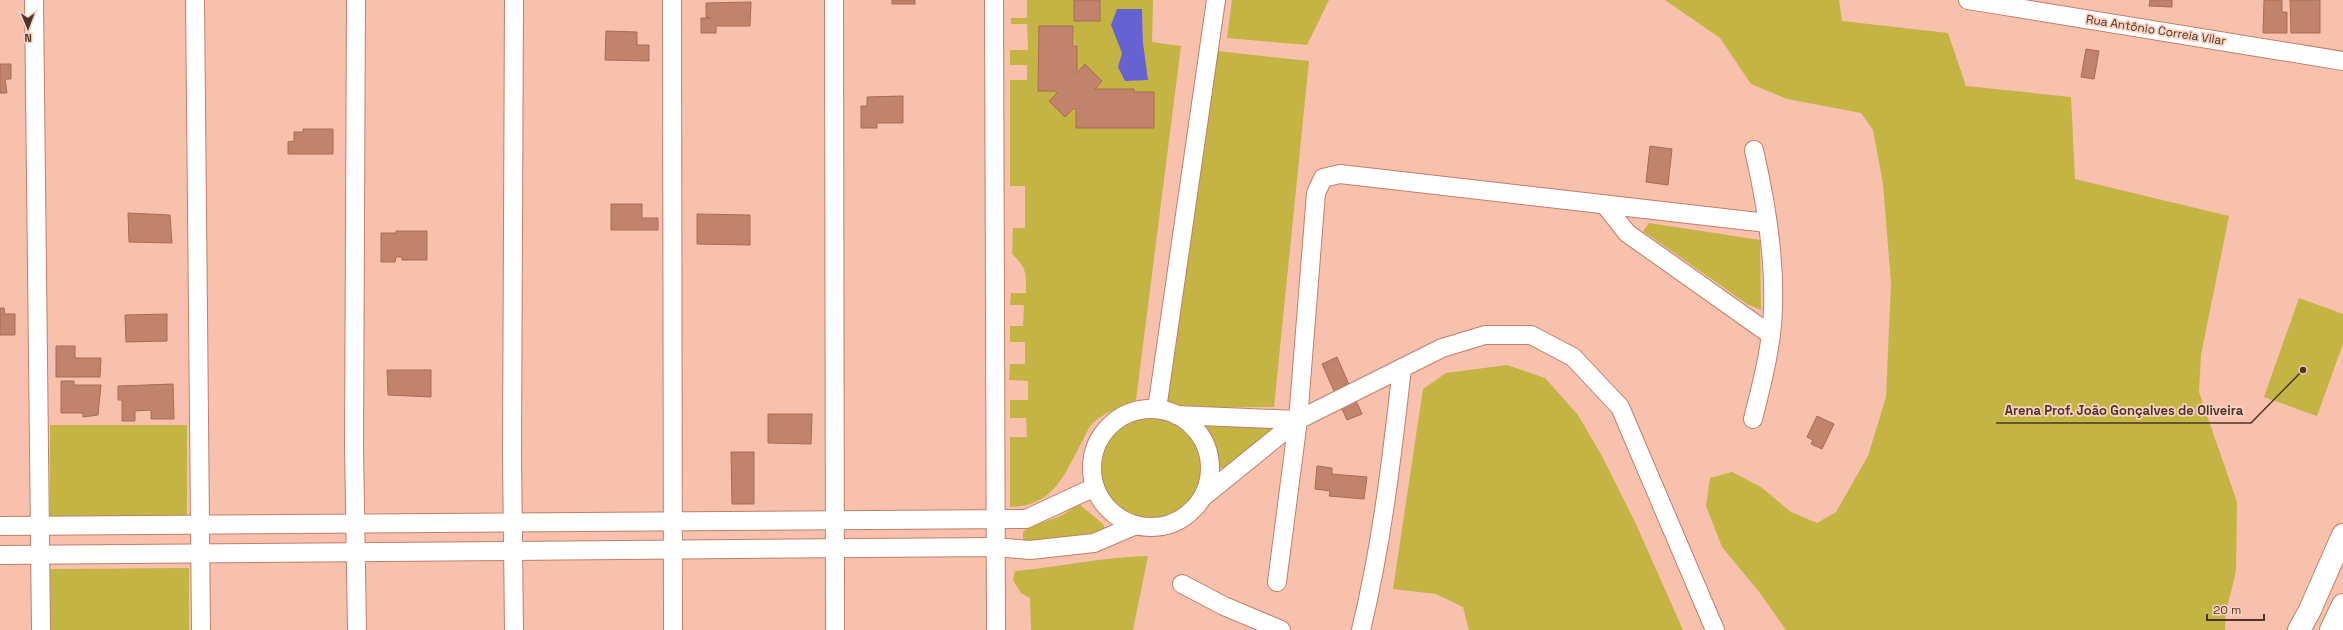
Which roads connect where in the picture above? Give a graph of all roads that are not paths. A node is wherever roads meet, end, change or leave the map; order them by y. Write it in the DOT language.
graph roads {
  1 [pos="34,0"];
  2 [pos="195,0"];
  3 [pos="356,0"];
  4 [pos="514,0"];
  5 [pos="672,0"];
  6 [pos="834,0"];
  7 [pos="994,0"];
  8 [pos="1216,0"];
  9 [pos="1968,1"];
  10 [pos="2343,62"];
  11 [pos="1754,150"];
  12 [pos="1605,205"];
  13 [pos="1767,223"];
  14 [pos="1771,335"];
  15 [pos="1402,368"];
  16 [pos="1157,410"];
  17 [pos="1176,414"];
  18 [pos="1753,419"];
  19 [pos="1298,420"];
  20 [pos="1095,487"];
  21 [pos="1203,497"];
  22 [pos="995,519"];
  23 [pos="833,520"];
  24 [pos="672,521"];
  25 [pos="513,522"];
  26 [pos="356,523"];
  27 [pos="200,524"];
  28 [pos="39,525"];
  29 [pos="1136,525"];
  30 [pos="0,526"];
  31 [pos="2343,535"];
  32 [pos="995,547"];
  33 [pos="834,548"];
  34 [pos="672,550"];
  35 [pos="513,551"];
  36 [pos="356,552"];
  37 [pos="200,553"];
  38 [pos="0,555"];
  39 [pos="40,555"];
  40 [pos="1277,582"];
  41 [pos="1182,584"];
  42 [pos="2343,605"];
  43 [pos="41,630"];
  44 [pos="201,630"];
  45 [pos="357,630"];
  46 [pos="514,630"];
  47 [pos="673,630"];
  48 [pos="835,630"];
  49 [pos="996,630"];
  50 [pos="1281,630"];
  51 [pos="1361,630"];
  52 [pos="1715,630"];
  53 [pos="2299,630"];
  54 [pos="2331,630"];
  1 -- 28 [label="street"];
  2 -- 27 [label="street"];
  3 -- 26 [label="street"];
  4 -- 25 [label="street"];
  5 -- 24 [label="street"];
  6 -- 23 [label="street"];
  7 -- 22 [label="street"];
  8 -- 16 [label="street"];
  9 -- 10 [label="street, Rua Antônio Correia Vilar"];
  11 -- 13 [label="street"];
  12 -- 13 [label="street"];
  12 -- 14 [label="street"];
  12 -- 19 [label="street"];
  13 -- 14 [label="street"];
  14 -- 18 [label="street"];
  15 -- 19 [label="street"];
  15 -- 51 [label="street"];
  15 -- 52 [label="street"];
  16 -- 17 [label="street"];
  16 -- 20 [label="street"];
  17 -- 19 [label="street"];
  17 -- 21 [label="street"];
  19 -- 21 [label="street"];
  19 -- 40 [label="street"];
  20 -- 22 [label="street"];
  20 -- 29 [label="street"];
  21 -- 29 [label="street"];
  22 -- 23 [label="street"];
  22 -- 32 [label="street"];
  23 -- 24 [label="street"];
  23 -- 33 [label="street"];
  24 -- 25 [label="street"];
  24 -- 34 [label="street"];
  25 -- 26 [label="street"];
  25 -- 35 [label="street"];
  26 -- 27 [label="street"];
  26 -- 36 [label="street"];
  27 -- 28 [label="street"];
  27 -- 37 [label="street"];
  28 -- 30 [label="street"];
  28 -- 39 [label="street"];
  29 -- 32 [label="street"];
  31 -- 53 [label="main road"];
  32 -- 33 [label="street"];
  32 -- 49 [label="street"];
  33 -- 34 [label="street"];
  33 -- 48 [label="street"];
  34 -- 35 [label="street"];
  34 -- 47 [label="street"];
  35 -- 36 [label="street"];
  35 -- 46 [label="street"];
  36 -- 37 [label="street"];
  36 -- 45 [label="street"];
  37 -- 39 [label="street"];
  37 -- 44 [label="street"];
  38 -- 39 [label="street"];
  39 -- 43 [label="street"];
  41 -- 50 [label="street"];
  42 -- 54 [label="main road"];
}
